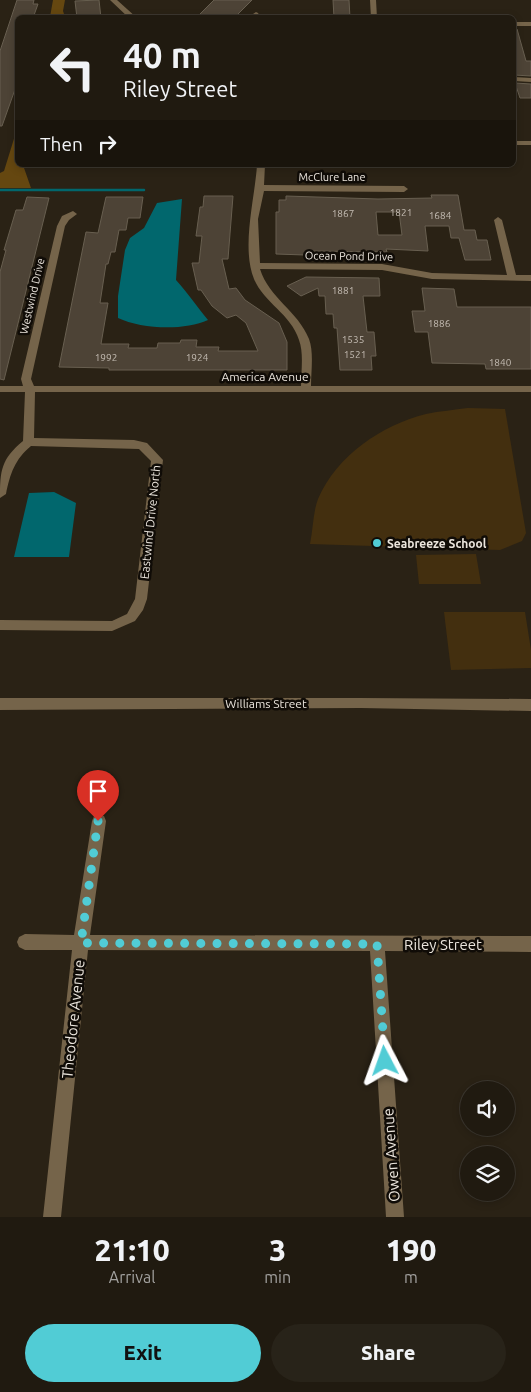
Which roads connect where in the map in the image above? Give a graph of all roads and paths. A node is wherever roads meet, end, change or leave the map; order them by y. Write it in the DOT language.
graph roads {
  1 [pos="114,0"];
  2 [pos="372,0"];
  3 [pos="131,15"];
  4 [pos="374,15"];
  5 [pos="516,24"];
  6 [pos="531,24"];
  7 [pos="516,80"];
  8 [pos="531,80"];
  9 [pos="516,143"];
  10 [pos="531,143"];
  11 [pos="261,167"];
  12 [pos="260,188"];
  13 [pos="404,189"];
  14 [pos="73,214"];
  15 [pos="498,220"];
  16 [pos="255,266"];
  17 [pos="512,278"];
  18 [pos="531,278"];
  19 [pos="0,389"];
  20 [pos="30,389"];
  21 [pos="306,389"];
  22 [pos="531,389"];
  23 [pos="28,442"];
  24 [pos="0,494"];
  25 [pos="0,625"];
  26 [pos="0,704"];
  27 [pos="531,705"];
  28 [pos="98,821"];
  29 [pos="25,942"];
  30 [pos="81,943"];
  31 [pos="377,944"];
  32 [pos="531,944"];
  33 [pos="52,1217"];
  34 [pos="395,1217"];
  1 -- 3 [label="street"];
  2 -- 4 [label="street"];
  5 -- 6 [label="street"];
  7 -- 8 [label="street"];
  9 -- 10 [label="street"];
  11 -- 12 [label="street"];
  12 -- 13 [label="street, McClure Lane"];
  12 -- 16 [label="street"];
  14 -- 20 [label="street, Westwind Drive"];
  15 -- 17 [label="street"];
  16 -- 17 [label="street, Ocean Pond Drive"];
  16 -- 21 [label="street"];
  17 -- 18 [label="street, Ocean Pond Drive"];
  19 -- 20 [label="street, America Avenue"];
  20 -- 21 [label="street, America Avenue"];
  20 -- 23 [label="street, Westwind Drive"];
  21 -- 22 [label="street, America Avenue"];
  23 -- 24 [label="street"];
  23 -- 25 [label="street, Eastwind Drive North"];
  26 -- 27 [label="street, Williams Street"];
  28 -- 30 [label="street, Theodore Avenue"];
  29 -- 30 [label="street, Riley Street"];
  30 -- 31 [label="street, Riley Street"];
  30 -- 33 [label="street, Theodore Avenue"];
  31 -- 32 [label="street, Riley Street"];
  31 -- 34 [label="street, Owen Avenue"];
}
